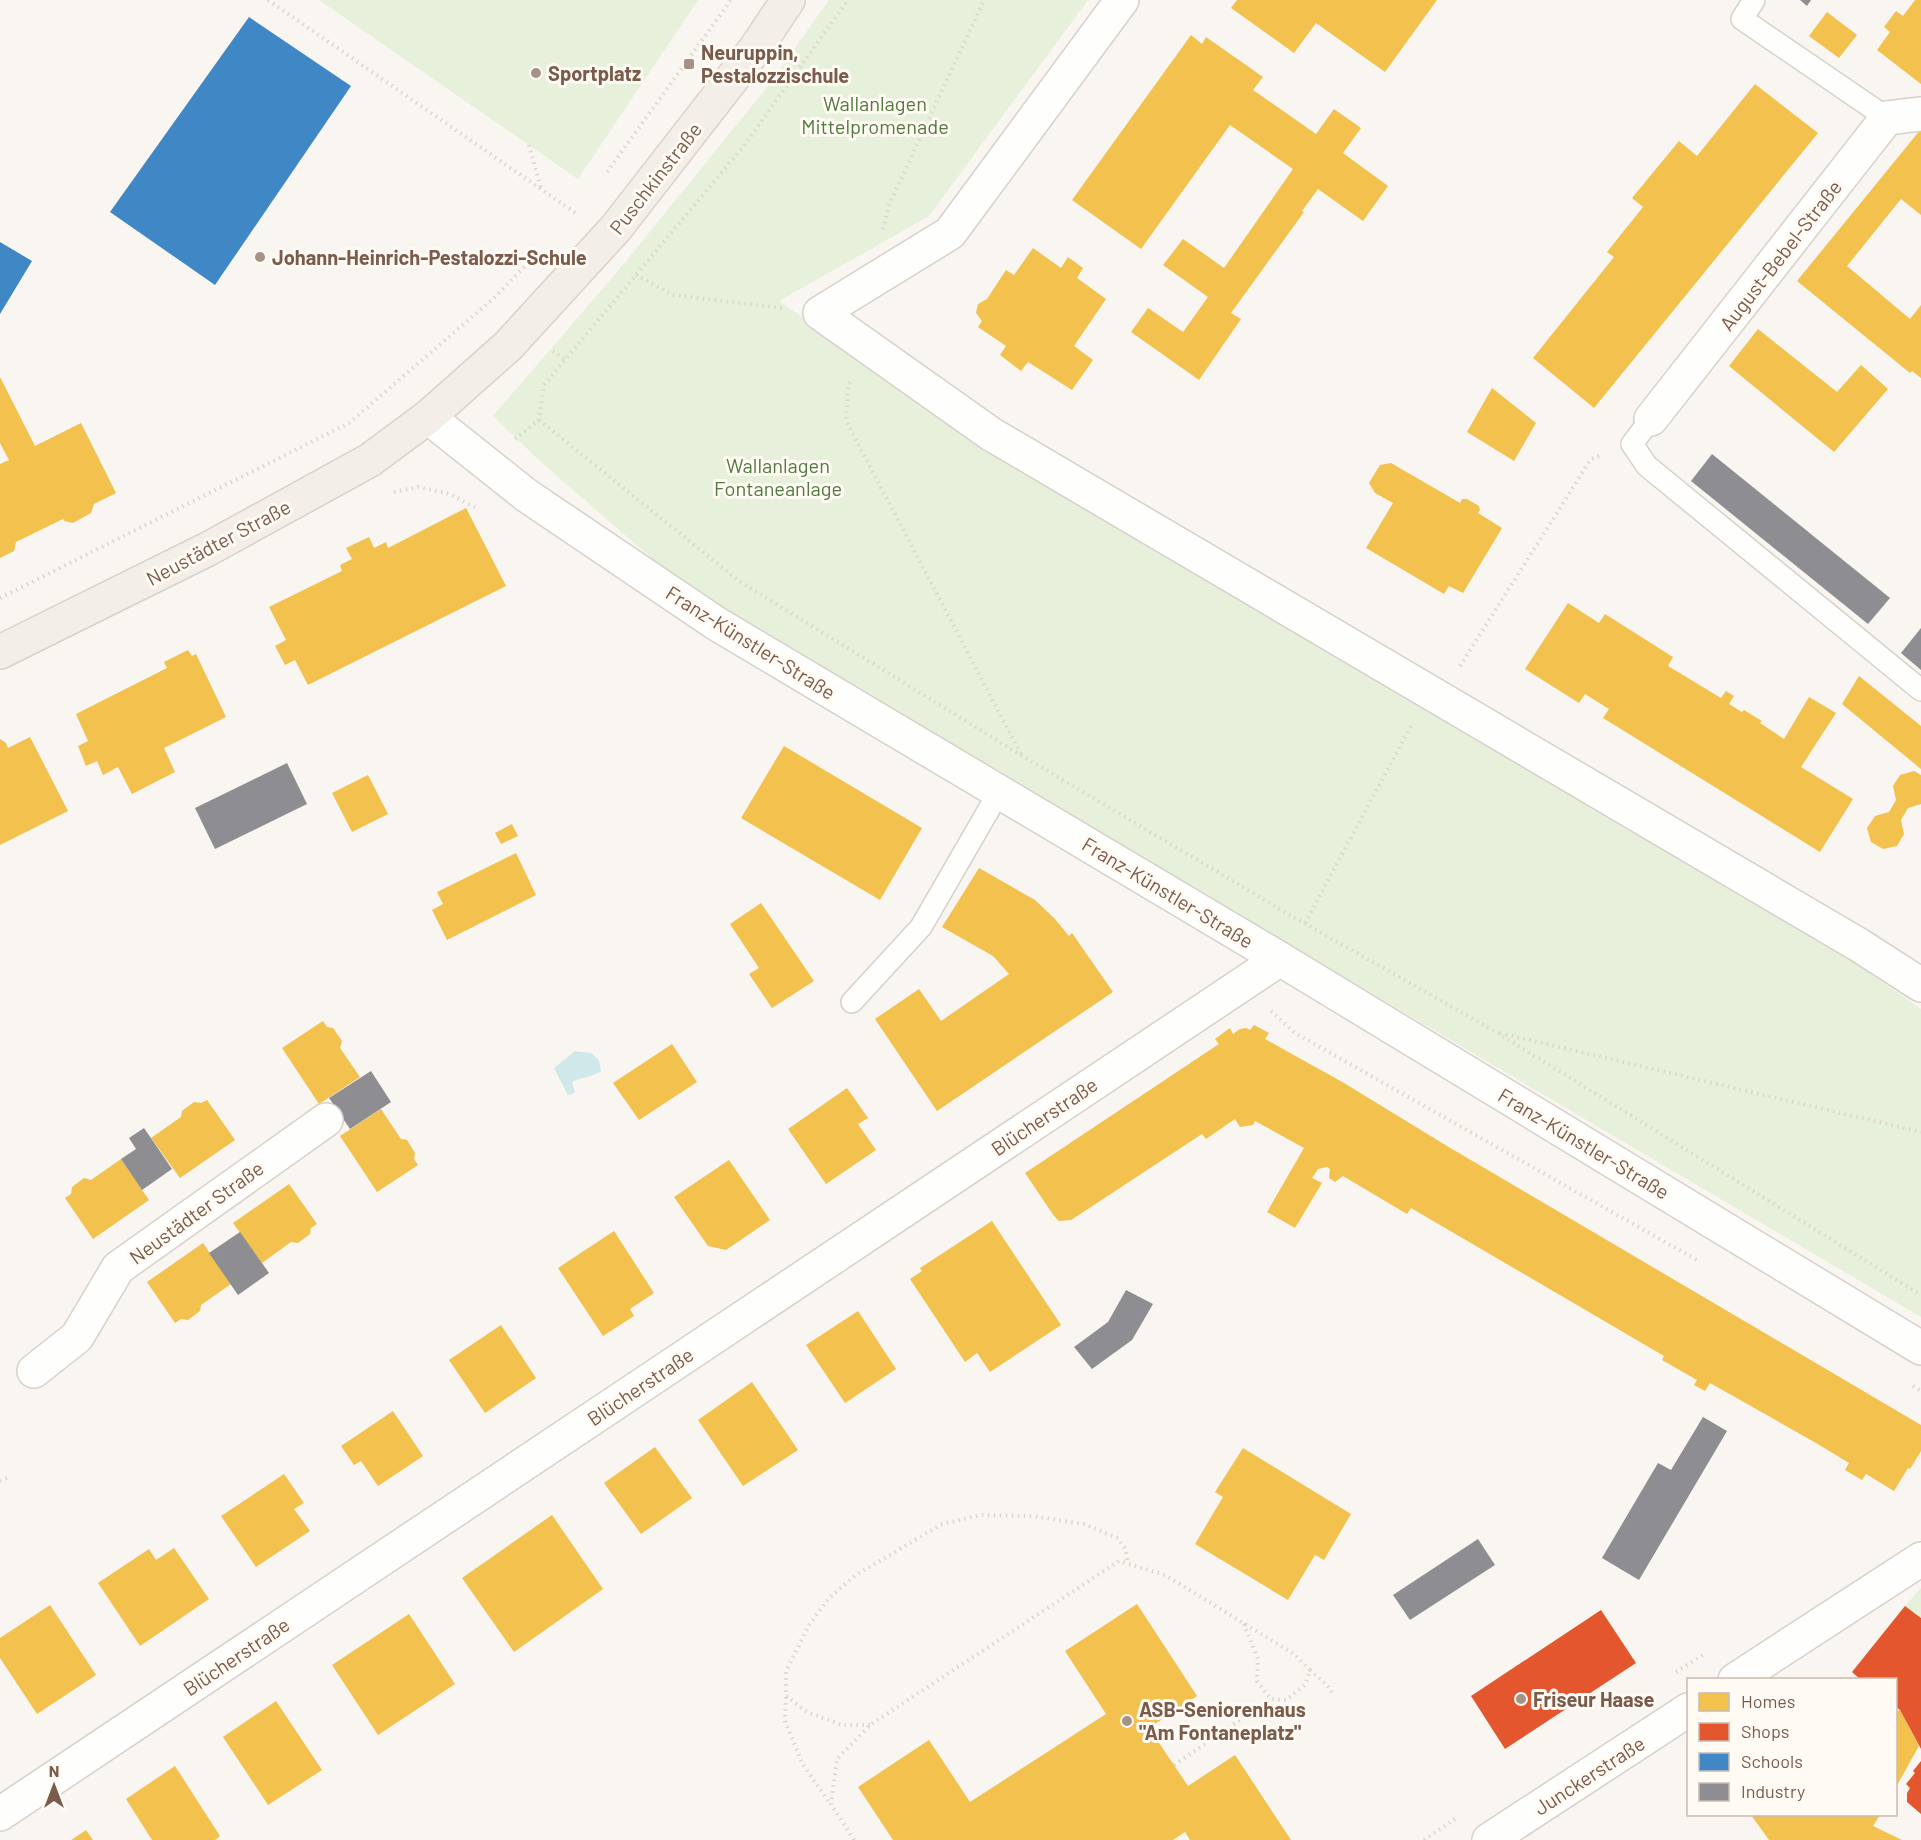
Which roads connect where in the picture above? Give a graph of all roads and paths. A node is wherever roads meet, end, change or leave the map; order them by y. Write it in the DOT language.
graph roads {
  1 [pos="268,0"];
  2 [pos="731,0"];
  3 [pos="788,0"];
  4 [pos="848,0"];
  5 [pos="984,0"];
  6 [pos="1122,0"];
  7 [pos="1754,0"];
  8 [pos="1921,114"];
  9 [pos="1887,118"];
  10 [pos="529,145"];
  11 [pos="605,175"];
  12 [pos="542,189"];
  13 [pos="578,214"];
  14 [pos="636,274"];
  15 [pos="871,282"];
  16 [pos="493,299"];
  17 [pos="820,313"];
  18 [pos="869,348"];
  19 [pos="428,417"];
  20 [pos="1642,432"];
  21 [pos="0,598"];
  22 [pos="0,652"];
  23 [pos="1921,690"];
  24 [pos="1435,694"];
  25 [pos="1021,754"];
  26 [pos="999,792"];
  27 [pos="1305,923"];
  28 [pos="1280,958"];
  29 [pos="1921,985"];
  30 [pos="852,1002"];
  31 [pos="1496,1032"];
  32 [pos="326,1120"];
  33 [pos="1921,1132"];
  34 [pos="1921,1295"];
  35 [pos="1921,1348"];
  36 [pos="34,1371"];
  37 [pos="11,1476"];
  38 [pos="0,1481"];
  39 [pos="1921,1559"];
  40 [pos="1128,1564"];
  41 [pos="1243,1623"];
  42 [pos="1310,1670"];
  43 [pos="1739,1678"];
  44 [pos="786,1696"];
  45 [pos="1334,1696"];
  46 [pos="1270,1699"];
  47 [pos="1687,1711"];
  48 [pos="870,1725"];
  49 [pos="1174,1765"];
  50 [pos="831,1804"];
  51 [pos="0,1814"];
  52 [pos="854,1840"];
  53 [pos="1489,1840"];
  1 -- 12 [label="path"];
  2 -- 11 [label="path"];
  3 -- 19 [label="main road, Puschkinstraße"];
  4 -- 14 [label="path"];
  5 -- 15 [label="path"];
  6 -- 15 [label="street"];
  7 -- 9 [label="lane"];
  8 -- 9 [label="street"];
  9 -- 20 [label="street, August-Bebel-Straße"];
  10 -- 12 [label="path"];
  12 -- 13 [label="path"];
  14 -- 17 [label="path"];
  14 -- 25 [label="path"];
  15 -- 17 [label="street"];
  16 -- 21 [label="path"];
  17 -- 18 [label="street"];
  18 -- 24 [label="street"];
  18 -- 25 [label="path"];
  19 -- 22 [label="main road, Neustädter Straße"];
  19 -- 26 [label="street, Franz-Künstler-Straße"];
  20 -- 23 [label="lane"];
  20 -- 24 [label="path"];
  24 -- 27 [label="path"];
  24 -- 29 [label="street"];
  25 -- 27 [label="path"];
  26 -- 28 [label="street, Franz-Künstler-Straße"];
  26 -- 30 [label="lane"];
  27 -- 28 [label="path"];
  27 -- 31 [label="path"];
  28 -- 35 [label="street, Franz-Künstler-Straße"];
  28 -- 51 [label="street, Blücherstraße"];
  31 -- 33 [label="path"];
  31 -- 34 [label="path"];
  32 -- 36 [label="street, Neustädter Straße"];
  37 -- 38 [label="path"];
  39 -- 43 [label="street"];
  40 -- 41 [label="path"];
  40 -- 44 [label="path"];
  40 -- 48 [label="path"];
  41 -- 42 [label="path"];
  41 -- 46 [label="path"];
  42 -- 45 [label="path"];
  42 -- 46 [label="path"];
  44 -- 48 [label="path"];
  44 -- 50 [label="path"];
  46 -- 49 [label="path"];
  47 -- 53 [label="street, Junckerstraße"];
  48 -- 50 [label="path"];
  50 -- 52 [label="path"];
}
